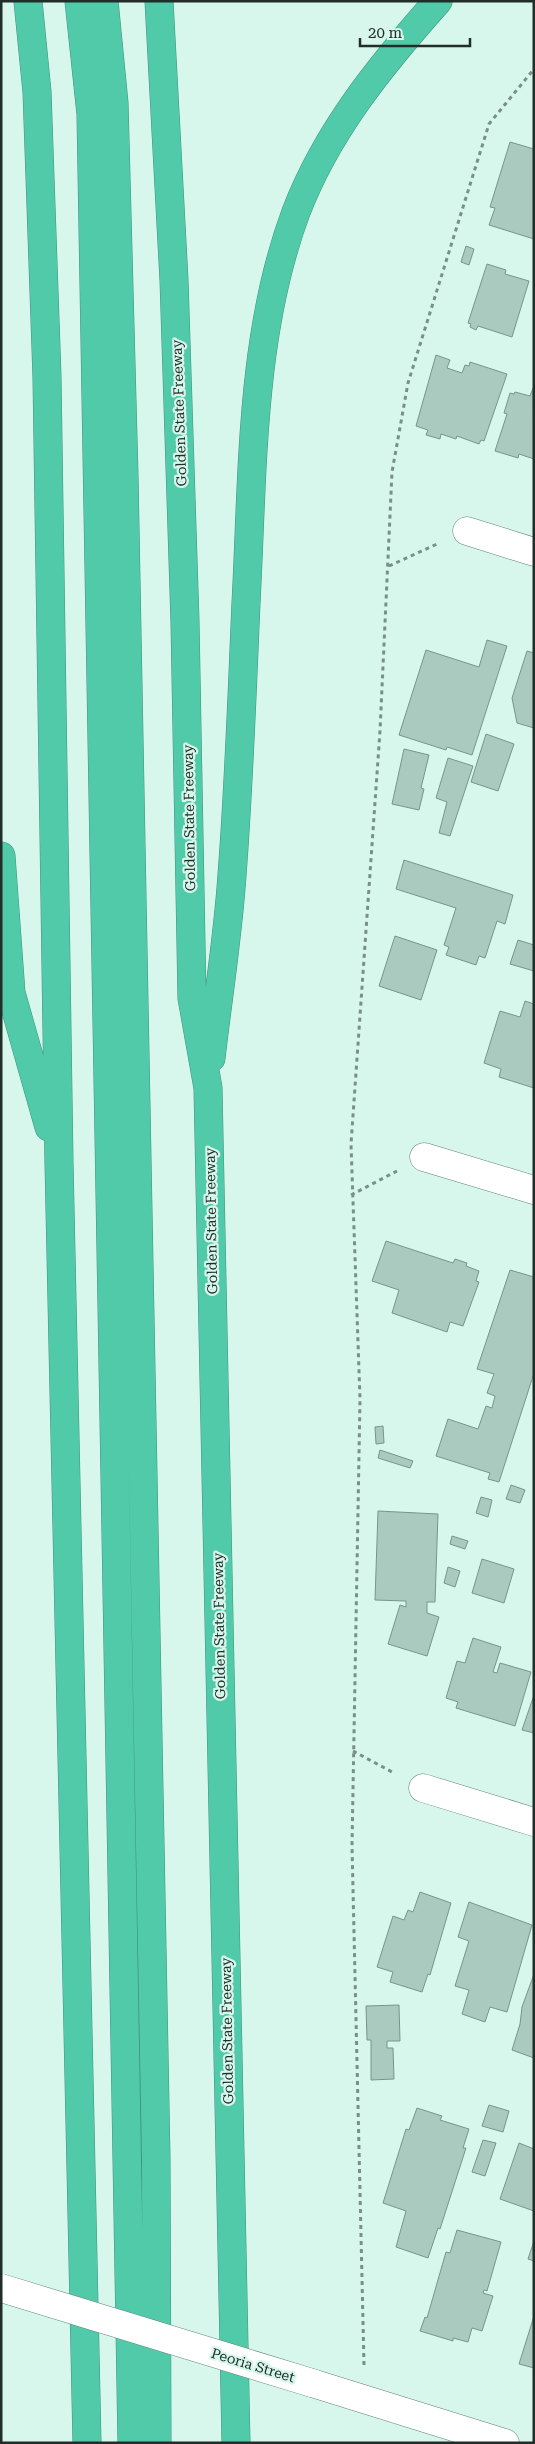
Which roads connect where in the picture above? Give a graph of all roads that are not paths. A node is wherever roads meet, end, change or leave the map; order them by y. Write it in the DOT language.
graph roads {
  1 [pos="28,1"];
  2 [pos="79,1"];
  3 [pos="104,1"];
  4 [pos="159,1"];
  5 [pos="438,1"];
  6 [pos="467,531"];
  7 [pos="534,552"];
  8 [pos="1,856"];
  9 [pos="208,1088"];
  10 [pos="424,1157"];
  11 [pos="59,1163"];
  12 [pos="534,1190"];
  13 [pos="423,1788"];
  14 [pos="534,1822"];
  15 [pos="1,2288"];
  16 [pos="87,2443"];
  17 [pos="132,2443"];
  18 [pos="157,2443"];
  19 [pos="236,2443"];
  20 [pos="505,2443"];
  1 -- 11 [label="highway"];
  2 -- 17 [label="highway"];
  3 -- 18 [label="highway"];
  4 -- 9 [label="highway, Golden State Freeway"];
  5 -- 9 [label="highway"];
  6 -- 7 [label="street"];
  8 -- 11 [label="highway"];
  9 -- 19 [label="highway, Golden State Freeway"];
  10 -- 12 [label="street"];
  11 -- 16 [label="highway"];
  13 -- 14 [label="street"];
  15 -- 20 [label="street, Peoria Street, bridge"];
}
